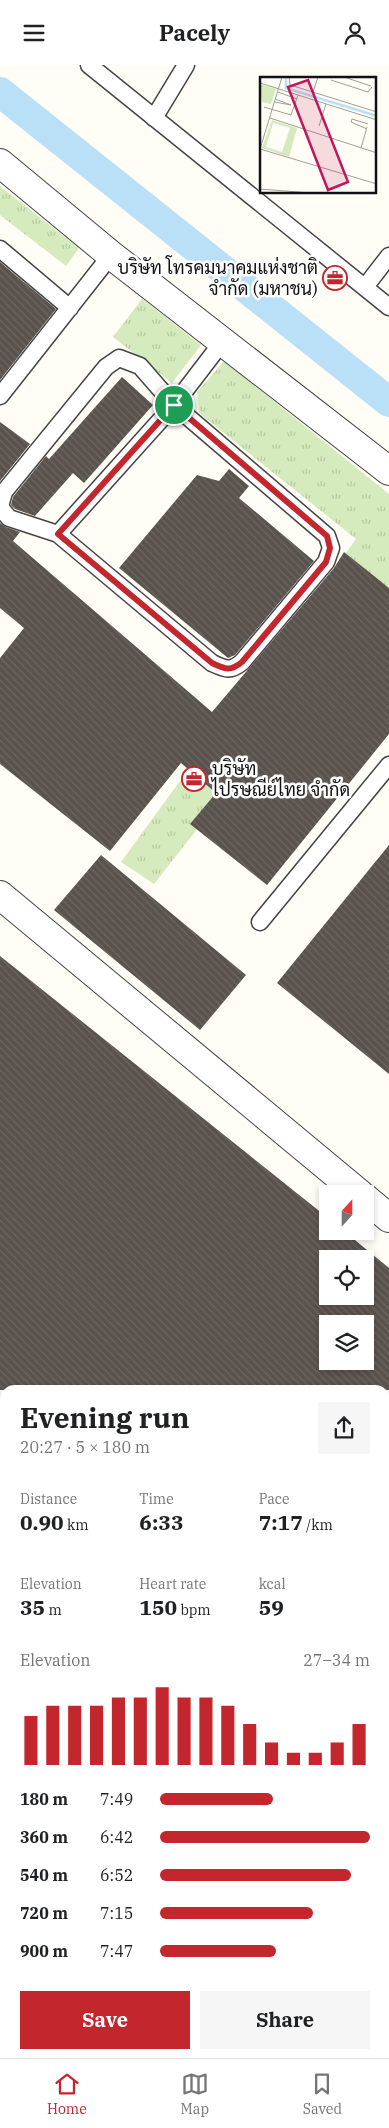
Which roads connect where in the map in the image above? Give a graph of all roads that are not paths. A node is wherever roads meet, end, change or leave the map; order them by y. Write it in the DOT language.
graph roads {
  1 [pos="89,65"];
  2 [pos="186,65"];
  3 [pos="154,117"];
  4 [pos="0,163"];
  5 [pos="0,249"];
  6 [pos="111,255"];
  7 [pos="389,256"];
  8 [pos="365,287"];
  9 [pos="389,307"];
  10 [pos="70,308"];
  11 [pos="223,341"];
  12 [pos="0,397"];
  13 [pos="174,405"];
  14 [pos="389,471"];
  15 [pos="0,507"];
  16 [pos="58,534"];
  17 [pos="389,765"];
  18 [pos="0,895"];
  19 [pos="260,922"];
  20 [pos="349,1185"];
  21 [pos="374,1206"];
  22 [pos="389,1218"];
  1 -- 3 [label="lane"];
  2 -- 3 [label="lane"];
  3 -- 8 [label="lane"];
  4 -- 6 [label="street"];
  5 -- 10 [label="lane"];
  6 -- 10 [label="lane"];
  6 -- 11 [label="street"];
  7 -- 8 [label="lane"];
  8 -- 9 [label="lane"];
  10 -- 12 [label="lane"];
  11 -- 13 [label="lane"];
  11 -- 14 [label="street"];
  13 -- 15 [label="lane"];
  13 -- 16 [label="lane"];
  13 -- 16 [label="lane"];
  15 -- 16 [label="lane"];
  17 -- 19 [label="lane"];
  18 -- 20 [label="street"];
  21 -- 22 [label="street"];
}
